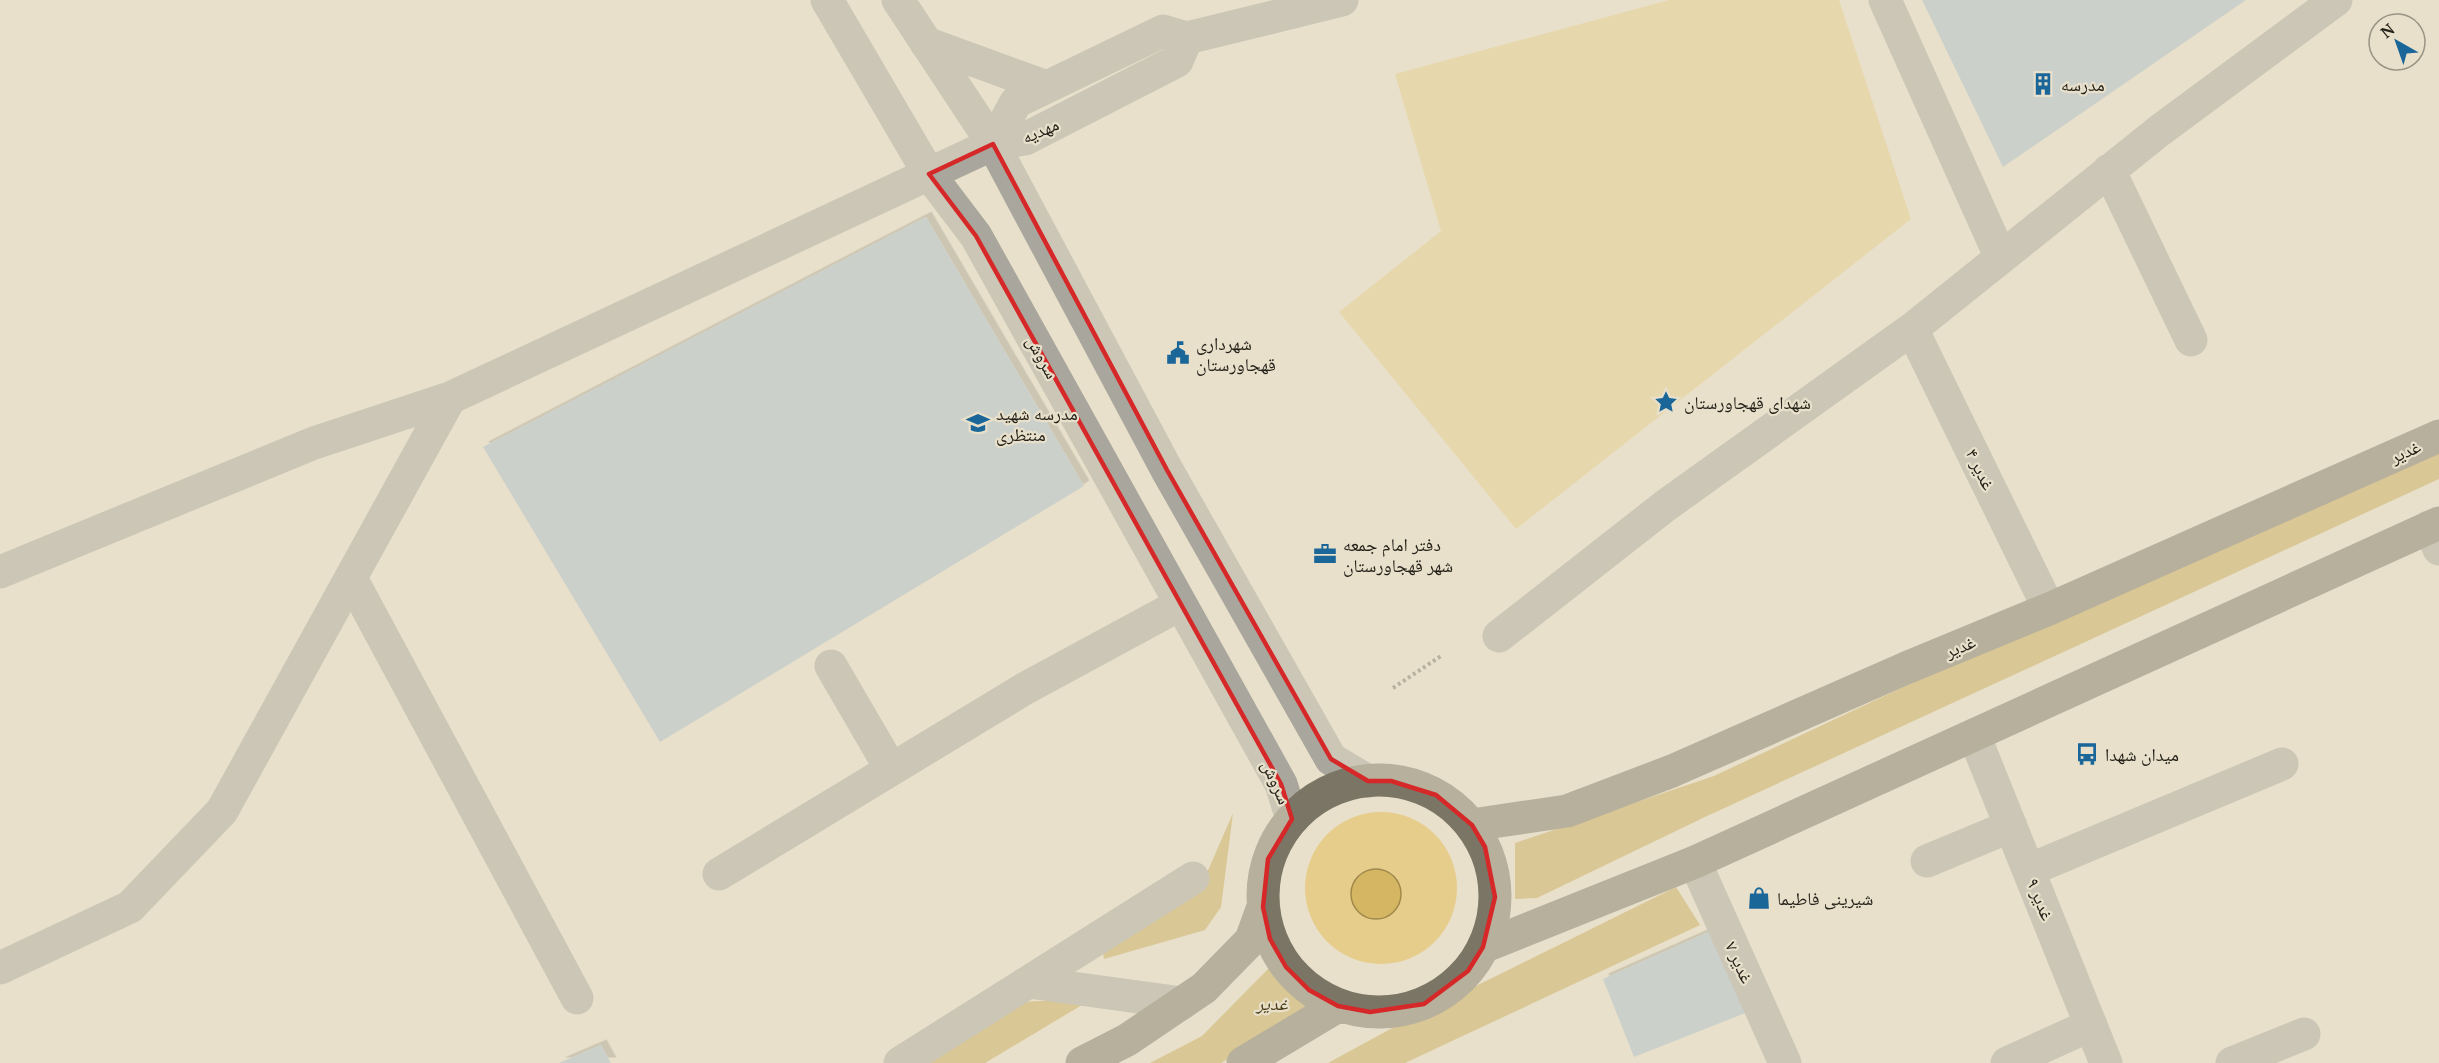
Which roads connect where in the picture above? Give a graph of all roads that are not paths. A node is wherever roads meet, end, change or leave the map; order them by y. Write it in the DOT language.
graph roads {
  1 [pos="827,0"];
  2 [pos="898,0"];
  3 [pos="1342,0"];
  4 [pos="1885,0"];
  5 [pos="2336,0"];
  6 [pos="1239,13"];
  7 [pos="1187,38"];
  8 [pos="926,43"];
  9 [pos="1047,87"];
  10 [pos="993,144"];
  11 [pos="2109,170"];
  12 [pos="929,174"];
  13 [pos="2001,258"];
  14 [pos="1912,329"];
  15 [pos="2190,340"];
  16 [pos="450,398"];
  17 [pos="2439,436"];
  18 [pos="2436,533"];
  19 [pos="0,572"];
  20 [pos="351,578"];
  21 [pos="1181,604"];
  22 [pos="2049,609"];
  23 [pos="1499,636"];
  24 [pos="831,666"];
  25 [pos="1974,735"];
  26 [pos="2282,765"];
  27 [pos="891,769"];
  28 [pos="1368,781"];
  29 [pos="1292,819"];
  30 [pos="1472,825"];
  31 [pos="2011,826"];
  32 [pos="1928,861"];
  33 [pos="1695,862"];
  34 [pos="2029,870"];
  35 [pos="718,874"];
  36 [pos="1193,878"];
  37 [pos="1263,907"];
  38 [pos="1484,947"];
  39 [pos="0,968"];
  40 [pos="1029,982"];
  41 [pos="577,998"];
  42 [pos="1182,1003"];
  43 [pos="1338,1006"];
  44 [pos="2091,1025"];
  45 [pos="2304,1034"];
  46 [pos="900,1063"];
  47 [pos="1082,1063"];
  48 [pos="1243,1063"];
  49 [pos="1785,1063"];
  50 [pos="2007,1063"];
  51 [pos="2106,1063"];
  52 [pos="2232,1063"];
  1 -- 12 [label="street, سروش"];
  2 -- 8 [label="street"];
  3 -- 6 [label="street, مهدیه"];
  4 -- 13 [label="street"];
  5 -- 11 [label="street"];
  6 -- 7 [label="street, مهدیه"];
  7 -- 9 [label="street, مهدیه"];
  7 -- 10 [label="street, مهدیه"];
  8 -- 9 [label="street"];
  8 -- 10 [label="street"];
  9 -- 10 [label="street, مهدیه"];
  10 -- 12 [label="street"];
  10 -- 28 [label="street"];
  11 -- 13 [label="street"];
  11 -- 15 [label="street"];
  12 -- 16 [label="street"];
  12 -- 21 [label="street, سروش"];
  13 -- 14 [label="street"];
  14 -- 22 [label="street, غدیر ۴"];
  14 -- 23 [label="street"];
  16 -- 19 [label="street"];
  16 -- 20 [label="street"];
  17 -- 22 [label="main road, غدیر"];
  18 -- 25 [label="main road"];
  20 -- 39 [label="street"];
  20 -- 41 [label="street"];
  21 -- 27 [label="street"];
  21 -- 29 [label="street, سروش"];
  22 -- 30 [label="main road, غدیر"];
  24 -- 27 [label="street"];
  25 -- 31 [label="street, غدیر ۹"];
  25 -- 33 [label="main road"];
  26 -- 34 [label="street"];
  27 -- 35 [label="street"];
  28 -- 29 [label="main road"];
  28 -- 30 [label="main road"];
  29 -- 37 [label="main road"];
  30 -- 38 [label="main road"];
  31 -- 32 [label="street"];
  31 -- 34 [label="street, غدیر ۹"];
  33 -- 38 [label="main road"];
  33 -- 49 [label="street, غدیر ۷"];
  34 -- 44 [label="street, غدیر ۹"];
  36 -- 40 [label="street"];
  37 -- 42 [label="main road"];
  37 -- 43 [label="main road"];
  38 -- 43 [label="main road"];
  40 -- 42 [label="street"];
  40 -- 46 [label="street"];
  42 -- 47 [label="main road"];
  43 -- 48 [label="main road"];
  44 -- 50 [label="street"];
  44 -- 51 [label="street, غدیر ۹"];
  45 -- 52 [label="street"];
}
